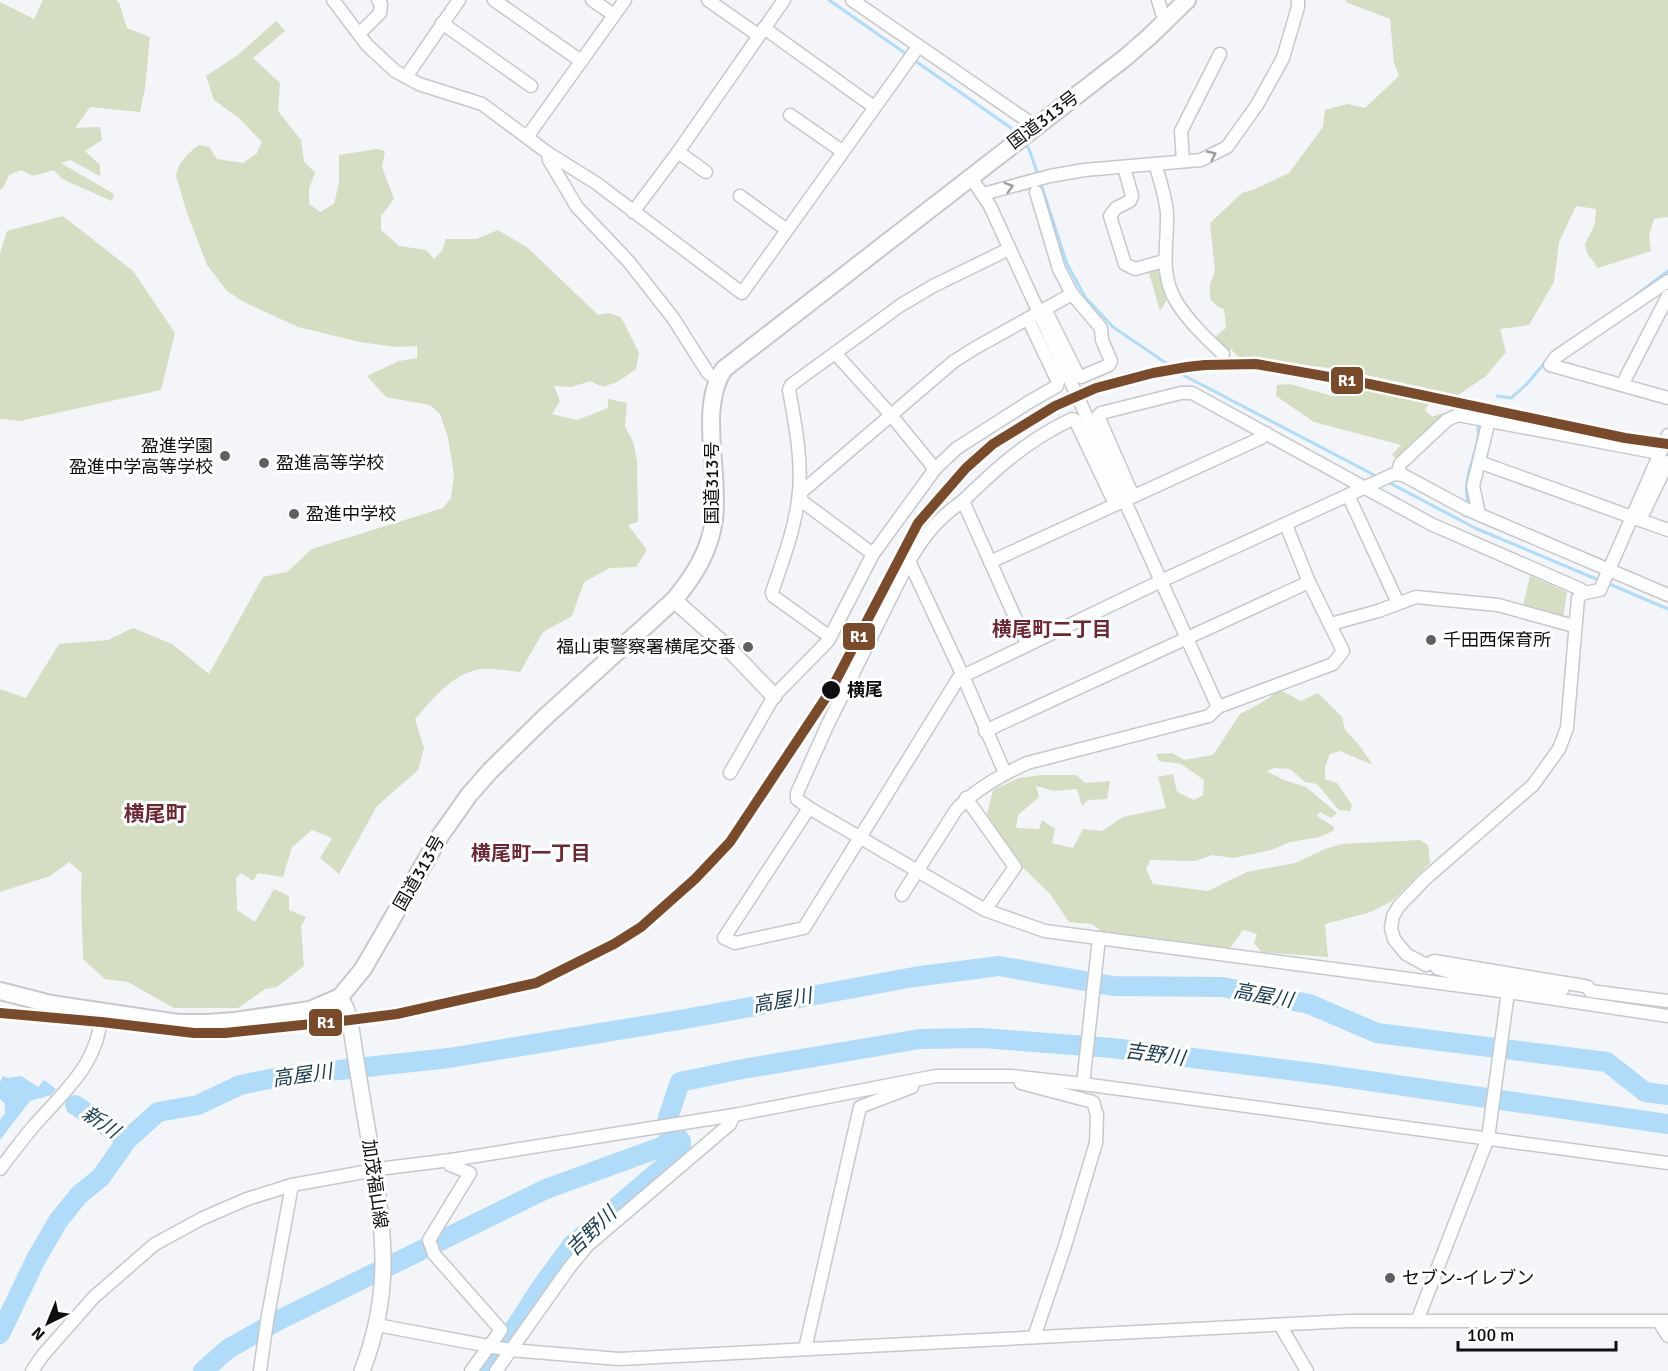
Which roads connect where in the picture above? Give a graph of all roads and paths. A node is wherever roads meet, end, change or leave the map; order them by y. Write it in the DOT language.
graph roads {
  1 [pos="333,0"];
  2 [pos="378,0"];
  3 [pos="459,0"];
  4 [pos="494,0"];
  5 [pos="592,0"];
  6 [pos="625,0"];
  7 [pos="708,0"];
  8 [pos="784,0"];
  9 [pos="1158,0"];
  10 [pos="1187,0"];
  11 [pos="1298,0"];
  12 [pos="856,1"];
  13 [pos="614,15"];
  14 [pos="1167,20"];
  15 [pos="442,23"];
  16 [pos="761,32"];
  17 [pos="359,34"];
  18 [pos="913,54"];
  19 [pos="1220,54"];
  20 [pos="580,61"];
  21 [pos="406,77"];
  22 [pos="531,86"];
  23 [pos="874,107"];
  24 [pos="790,115"];
  25 [pos="1024,134"];
  26 [pos="527,136"];
  27 [pos="842,151"];
  28 [pos="678,152"];
  29 [pos="548,153"];
  30 [pos="1183,161"];
  31 [pos="1155,164"];
  32 [pos="1124,167"];
  33 [pos="706,172"];
  34 [pos="970,176"];
  35 [pos="1036,186"];
  36 [pos="983,194"];
  37 [pos="740,196"];
  38 [pos="633,212"];
  39 [pos="787,230"];
  40 [pos="1009,249"];
  41 [pos="1164,261"];
  42 [pos="1668,281"];
  43 [pos="1072,294"];
  44 [pos="1668,296"];
  45 [pos="1037,314"];
  46 [pos="835,353"];
  47 [pos="1223,354"];
  48 [pos="716,380"];
  49 [pos="1622,385"];
  50 [pos="1074,389"];
  51 [pos="1668,398"];
  52 [pos="1080,402"];
  53 [pos="891,415"];
  54 [pos="1490,420"];
  55 [pos="1266,433"];
  56 [pos="1668,435"];
  57 [pos="1664,458"];
  58 [pos="1479,462"];
  59 [pos="935,469"];
  60 [pos="1394,475"];
  61 [pos="1370,486"];
  62 [pos="799,494"];
  63 [pos="1348,495"];
  64 [pos="1124,500"];
  65 [pos="963,501"];
  66 [pos="1473,512"];
  67 [pos="1636,518"];
  68 [pos="1286,525"];
  69 [pos="1668,530"];
  70 [pos="873,554"];
  71 [pos="909,561"];
  72 [pos="990,562"];
  73 [pos="1608,574"];
  74 [pos="1161,581"];
  75 [pos="1310,582"];
  76 [pos="1584,593"];
  77 [pos="1668,595"];
  78 [pos="674,600"];
  79 [pos="1398,603"];
  80 [pos="1331,624"];
  81 [pos="1574,626"];
  82 [pos="830,637"];
  83 [pos="1187,637"];
  84 [pos="1026,644"];
  85 [pos="963,676"];
  86 [pos="774,696"];
  87 [pos="1218,706"];
  88 [pos="985,730"];
  89 [pos="730,773"];
  90 [pos="1005,773"];
  91 [pos="966,798"];
  92 [pos="809,808"];
  93 [pos="860,837"];
  94 [pos="918,872"];
  95 [pos="902,895"];
  96 [pos="985,910"];
  97 [pos="1099,938"];
  98 [pos="1426,965"];
  99 [pos="1509,988"];
  100 [pos="0,990"];
  101 [pos="1590,991"];
  102 [pos="340,997"];
  103 [pos="1668,1001"];
  104 [pos="101,1011"];
  105 [pos="1668,1016"];
  106 [pos="936,1076"];
  107 [pos="1012,1076"];
  108 [pos="1083,1084"];
  109 [pos="734,1115"];
  110 [pos="1488,1138"];
  111 [pos="451,1160"];
  112 [pos="1668,1163"];
  113 [pos="0,1169"];
  114 [pos="374,1171"];
  115 [pos="292,1185"];
  116 [pos="1417,1321"];
  117 [pos="1663,1322"];
  118 [pos="377,1325"];
  119 [pos="1280,1325"];
  120 [pos="1668,1336"];
  121 [pos="1034,1337"];
  122 [pos="490,1346"];
  123 [pos="805,1349"];
  124 [pos="510,1350"];
  125 [pos="32,1371"];
  126 [pos="260,1371"];
  127 [pos="362,1371"];
  128 [pos="471,1371"];
  129 [pos="496,1371"];
  130 [pos="1307,1371"];
  1 -- 17 [label="street"];
  2 -- 17 [label="street"];
  3 -- 15 [label="street"];
  4 -- 20 [label="street"];
  5 -- 13 [label="street"];
  6 -- 13 [label="street"];
  7 -- 16 [label="street"];
  8 -- 16 [label="street"];
  9 -- 14 [label="street"];
  10 -- 14 [label="highway, 国道313号"];
  30 -- 11 [label="street, one-way"];
  12 -- 18 [label="street"];
  13 -- 20 [label="street"];
  14 -- 25 [label="highway, 国道313号"];
  15 -- 21 [label="street"];
  15 -- 22 [label="street"];
  16 -- 23 [label="street"];
  16 -- 28 [label="street"];
  17 -- 21 [label="street"];
  18 -- 23 [label="street"];
  18 -- 25 [label="street"];
  19 -- 30 [label="street"];
  20 -- 26 [label="street"];
  21 -- 26 [label="street"];
  23 -- 27 [label="street"];
  24 -- 27 [label="street"];
  25 -- 34 [label="highway, 国道313号"];
  26 -- 29 [label="street"];
  27 -- 39 [label="street"];
  28 -- 33 [label="street"];
  28 -- 38 [label="street"];
  29 -- 38 [label="street"];
  29 -- 48 [label="street"];
  30 -- 31 [label="street"];
  31 -- 32 [label="street"];
  31 -- 41 [label="street"];
  32 -- 35 [label="street"];
  32 -- 41 [label="street"];
  34 -- 36 [label="street"];
  34 -- 48 [label="highway, 国道313号"];
  36 -- 35 [label="street, one-way"];
  35 -- 43 [label="street"];
  36 -- 40 [label="street"];
  37 -- 39 [label="street"];
  38 -- 39 [label="street"];
  40 -- 45 [label="street"];
  40 -- 46 [label="street"];
  41 -- 47 [label="street"];
  42 -- 49 [label="street"];
  43 -- 45 [label="street"];
  43 -- 45 [label="street"];
  44 -- 49 [label="street"];
  45 -- 50 [label="street"];
  45 -- 53 [label="street"];
  45 -- 59 [label="street"];
  46 -- 53 [label="street"];
  46 -- 62 [label="street"];
  48 -- 78 [label="highway, 国道313号"];
  49 -- 51 [label="street"];
  52 -- 64 [label="street"];
  53 -- 59 [label="street"];
  53 -- 62 [label="street"];
  54 -- 57 [label="street"];
  54 -- 58 [label="street"];
  54 -- 60 [label="street"];
  55 -- 61 [label="street"];
  55 -- 64 [label="street"];
  55 -- 64 [label="street"];
  56 -- 57 [label="street"];
  57 -- 67 [label="street"];
  58 -- 66 [label="street"];
  58 -- 67 [label="street"];
  59 -- 70 [label="street"];
  60 -- 61 [label="street"];
  60 -- 66 [label="street"];
  61 -- 63 [label="street"];
  61 -- 76 [label="street"];
  62 -- 70 [label="street"];
  62 -- 82 [label="street"];
  63 -- 68 [label="street"];
  63 -- 79 [label="street"];
  64 -- 65 [label="street"];
  64 -- 72 [label="street"];
  64 -- 74 [label="street"];
  65 -- 71 [label="street"];
  65 -- 72 [label="street"];
  66 -- 73 [label="street"];
  67 -- 69 [label="street"];
  67 -- 73 [label="street"];
  68 -- 74 [label="street"];
  68 -- 75 [label="street"];
  70 -- 82 [label="street"];
  71 -- 85 [label="street"];
  71 -- 92 [label="street"];
  72 -- 84 [label="street"];
  73 -- 76 [label="street"];
  73 -- 77 [label="street"];
  74 -- 83 [label="street"];
  74 -- 84 [label="street"];
  75 -- 80 [label="street"];
  75 -- 83 [label="street"];
  76 -- 81 [label="street"];
  78 -- 86 [label="main road"];
  78 -- 102 [label="highway, 国道313号"];
  79 -- 80 [label="street"];
  79 -- 81 [label="street"];
  80 -- 87 [label="street"];
  81 -- 98 [label="street"];
  82 -- 86 [label="street"];
  83 -- 87 [label="street"];
  83 -- 88 [label="street"];
  84 -- 85 [label="street"];
  85 -- 88 [label="street"];
  85 -- 93 [label="street"];
  86 -- 89 [label="street"];
  87 -- 90 [label="street"];
  88 -- 90 [label="street"];
  90 -- 91 [label="street"];
  91 -- 94 [label="street"];
  91 -- 96 [label="street"];
  92 -- 93 [label="street"];
  92 -- 93 [label="street"];
  93 -- 94 [label="street"];
  94 -- 95 [label="street"];
  94 -- 96 [label="street"];
  96 -- 97 [label="street"];
  97 -- 99 [label="street"];
  97 -- 108 [label="street"];
  98 -- 99 [label="street"];
  98 -- 101 [label="street"];
  99 -- 101 [label="street"];
  99 -- 105 [label="street"];
  99 -- 110 [label="street"];
  100 -- 104 [label="highway, 国道313号"];
  101 -- 103 [label="street"];
  102 -- 104 [label="highway, 国道313号"];
  102 -- 114 [label="main road, 加茂福山線"];
  104 -- 113 [label="street"];
  106 -- 107 [label="street"];
  106 -- 109 [label="street"];
  106 -- 123 [label="street"];
  107 -- 108 [label="street"];
  107 -- 121 [label="street"];
  108 -- 110 [label="street"];
  109 -- 111 [label="street"];
  109 -- 124 [label="street"];
  110 -- 112 [label="street"];
  110 -- 116 [label="street"];
  111 -- 114 [label="street"];
  111 -- 122 [label="street"];
  114 -- 115 [label="street"];
  114 -- 118 [label="main road, 加茂福山線"];
  115 -- 125 [label="street"];
  115 -- 126 [label="street"];
  116 -- 117 [label="street"];
  116 -- 119 [label="street"];
  117 -- 120 [label="street"];
  118 -- 122 [label="street"];
  118 -- 127 [label="main road, 加茂福山線"];
  119 -- 121 [label="street"];
  119 -- 130 [label="street"];
  121 -- 123 [label="street"];
  122 -- 124 [label="street"];
  122 -- 128 [label="street"];
  123 -- 124 [label="street"];
  124 -- 129 [label="street"];
}
